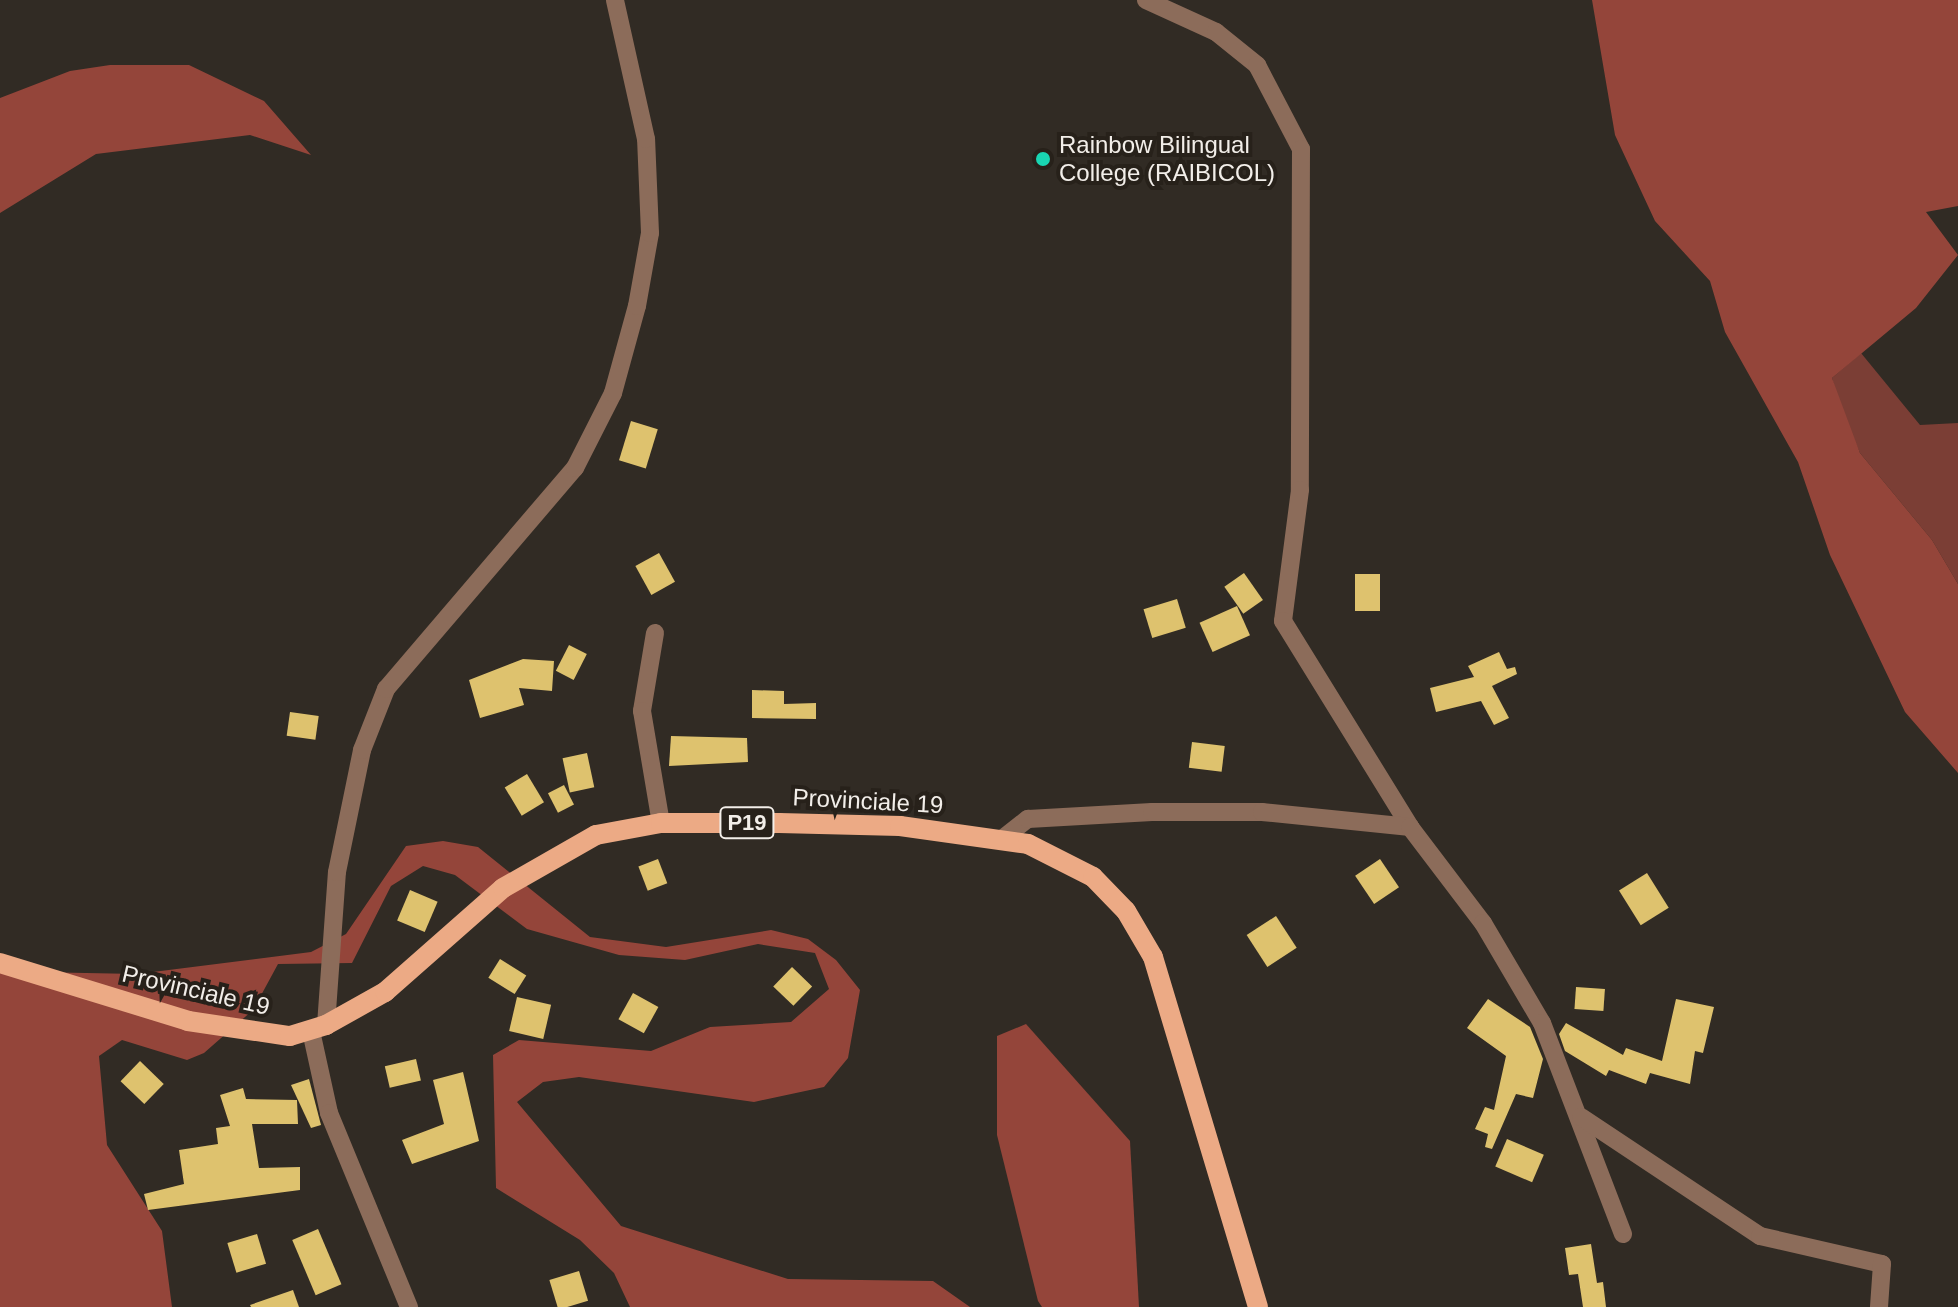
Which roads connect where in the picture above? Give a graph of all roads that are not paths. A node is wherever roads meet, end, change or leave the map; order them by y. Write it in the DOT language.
graph roads {
  1 [pos="615,0"];
  2 [pos="1146,0"];
  3 [pos="655,633"];
  4 [pos="661,823"];
  5 [pos="1410,827"];
  6 [pos="1002,839"];
  7 [pos="0,963"];
  8 [pos="319,1028"];
  9 [pos="1581,1117"];
  10 [pos="1623,1234"];
  11 [pos="409,1307"];
  12 [pos="1258,1307"];
  13 [pos="1879,1307"];
  1 -- 8 [label="street"];
  2 -- 5 [label="street"];
  3 -- 4 [label="street"];
  4 -- 6 [label="main road, Provinciale 19 / P19"];
  4 -- 8 [label="main road, Provinciale 19 / P19"];
  5 -- 6 [label="street"];
  5 -- 9 [label="street"];
  6 -- 12 [label="main road, Provinciale 19 / P19"];
  7 -- 8 [label="main road, Provinciale 19 / P19"];
  8 -- 11 [label="street"];
  9 -- 10 [label="street"];
  9 -- 13 [label="street"];
}
